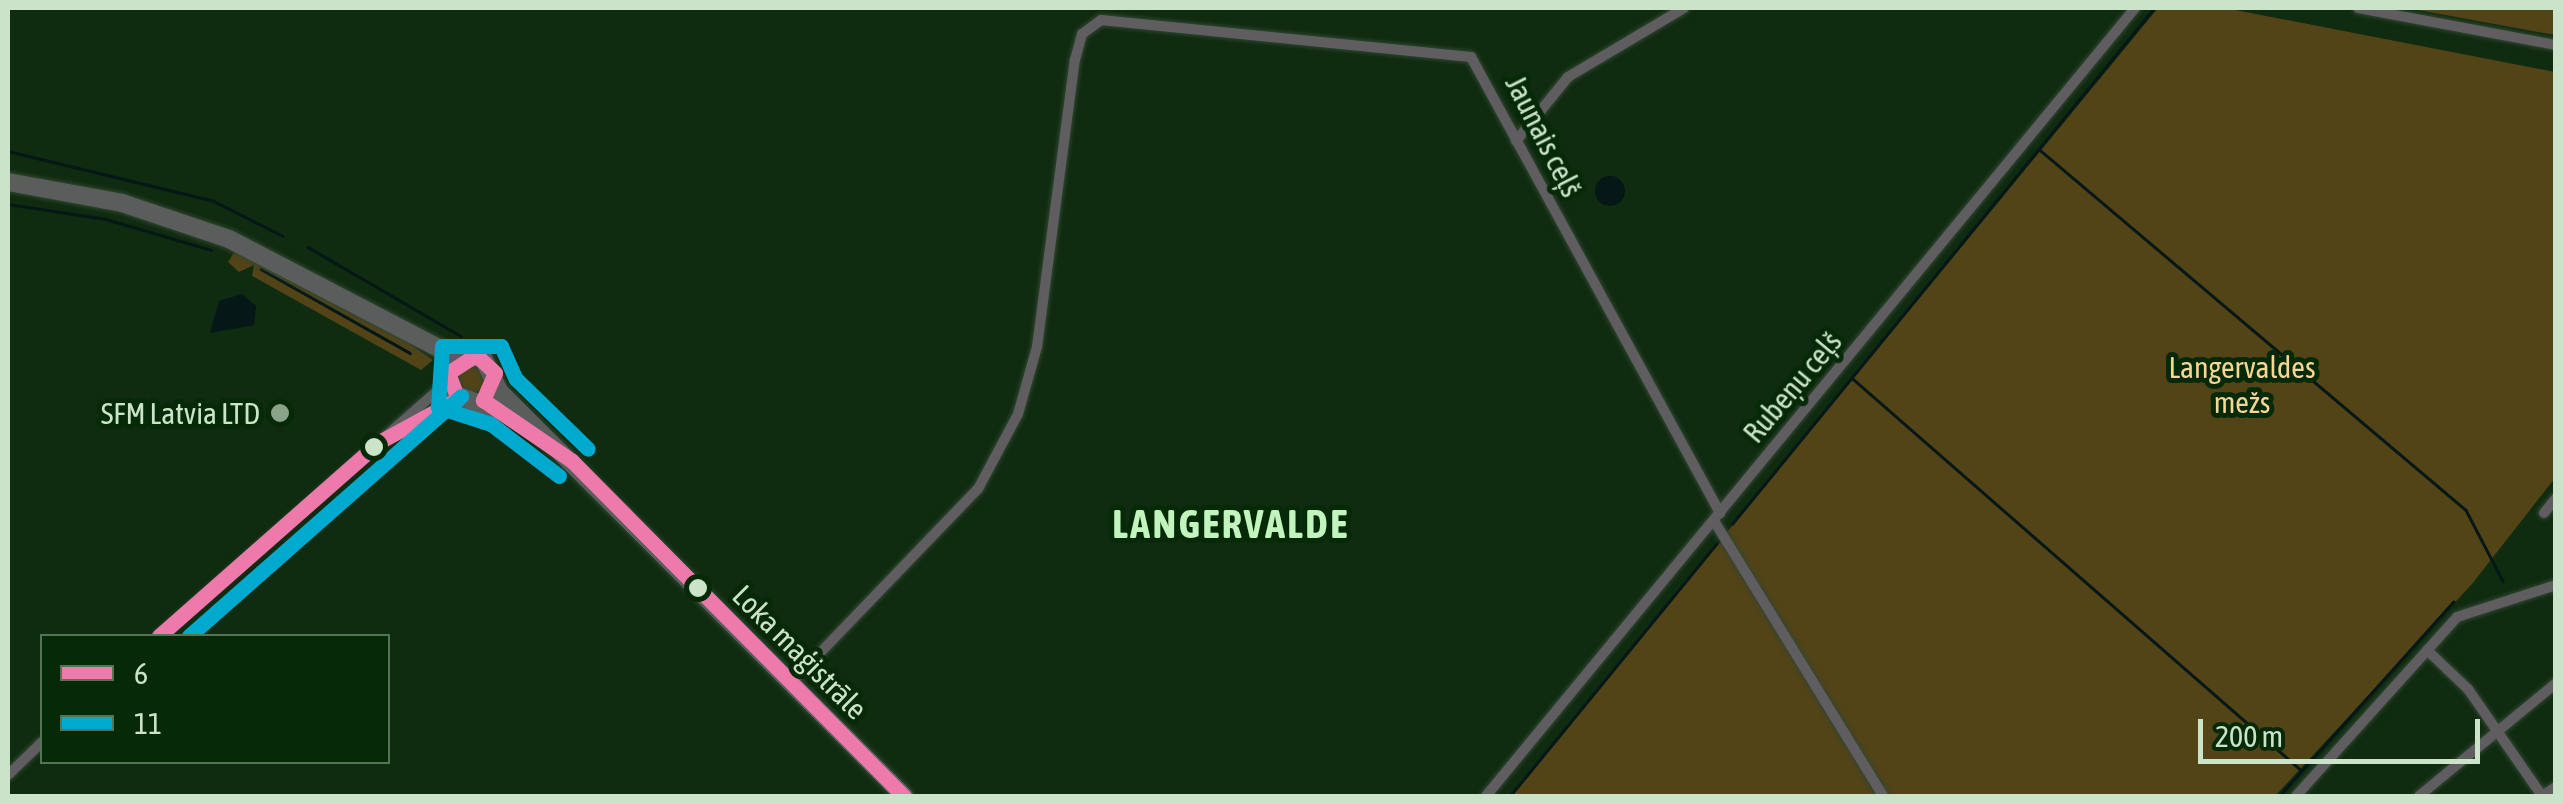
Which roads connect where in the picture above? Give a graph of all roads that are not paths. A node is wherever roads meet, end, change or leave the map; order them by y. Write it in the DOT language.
graph roads {
  1 [pos="1684,8"];
  2 [pos="2135,8"];
  3 [pos="2358,8"];
  4 [pos="2556,45"];
  5 [pos="1516,141"];
  6 [pos="8,182"];
  7 [pos="390,320"];
  8 [pos="461,357"];
  9 [pos="448,377"];
  10 [pos="489,392"];
  11 [pos="458,399"];
  12 [pos="379,442"];
  13 [pos="2556,498"];
  14 [pos="2544,512"];
  15 [pos="1717,517"];
  16 [pos="2556,585"];
  17 [pos="161,634"];
  18 [pos="2427,650"];
  19 [pos="792,682"];
  20 [pos="2556,683"];
  21 [pos="2494,726"];
  22 [pos="40,744"];
  23 [pos="8,774"];
  24 [pos="2556,786"];
  25 [pos="904,796"];
  26 [pos="1486,796"];
  27 [pos="1883,796"];
  28 [pos="2296,796"];
  29 [pos="2419,796"];
  30 [pos="2542,796"];
  1 -- 5 [label="street"];
  2 -- 15 [label="street, Rubeņu ceļš"];
  3 -- 4 [label="street"];
  5 -- 15 [label="street, Jaunais ceļš"];
  5 -- 19 [label="street, Jaunais ceļš"];
  6 -- 7 [label="main road, Loka maģistrāle"];
  7 -- 8 [label="main road, Loka maģistrāle"];
  7 -- 9 [label="main road, Loka maģistrāle"];
  8 -- 9 [label="main road"];
  8 -- 10 [label="main road, Loka maģistrāle"];
  9 -- 11 [label="main road, Loka maģistrāle"];
  9 -- 12 [label="street"];
  10 -- 11 [label="main road"];
  10 -- 19 [label="main road, Loka maģistrāle"];
  11 -- 12 [label="street"];
  12 -- 17 [label="street"];
  13 -- 14 [label="street"];
  15 -- 26 [label="street, Rubeņu ceļš"];
  15 -- 27 [label="street, Jaunais ceļš"];
  16 -- 18 [label="street"];
  18 -- 21 [label="street"];
  18 -- 28 [label="street"];
  19 -- 25 [label="main road, Loka maģistrāle"];
  20 -- 21 [label="street"];
  21 -- 29 [label="street"];
  21 -- 30 [label="street"];
  22 -- 23 [label="street"];
  24 -- 30 [label="street"];
}
